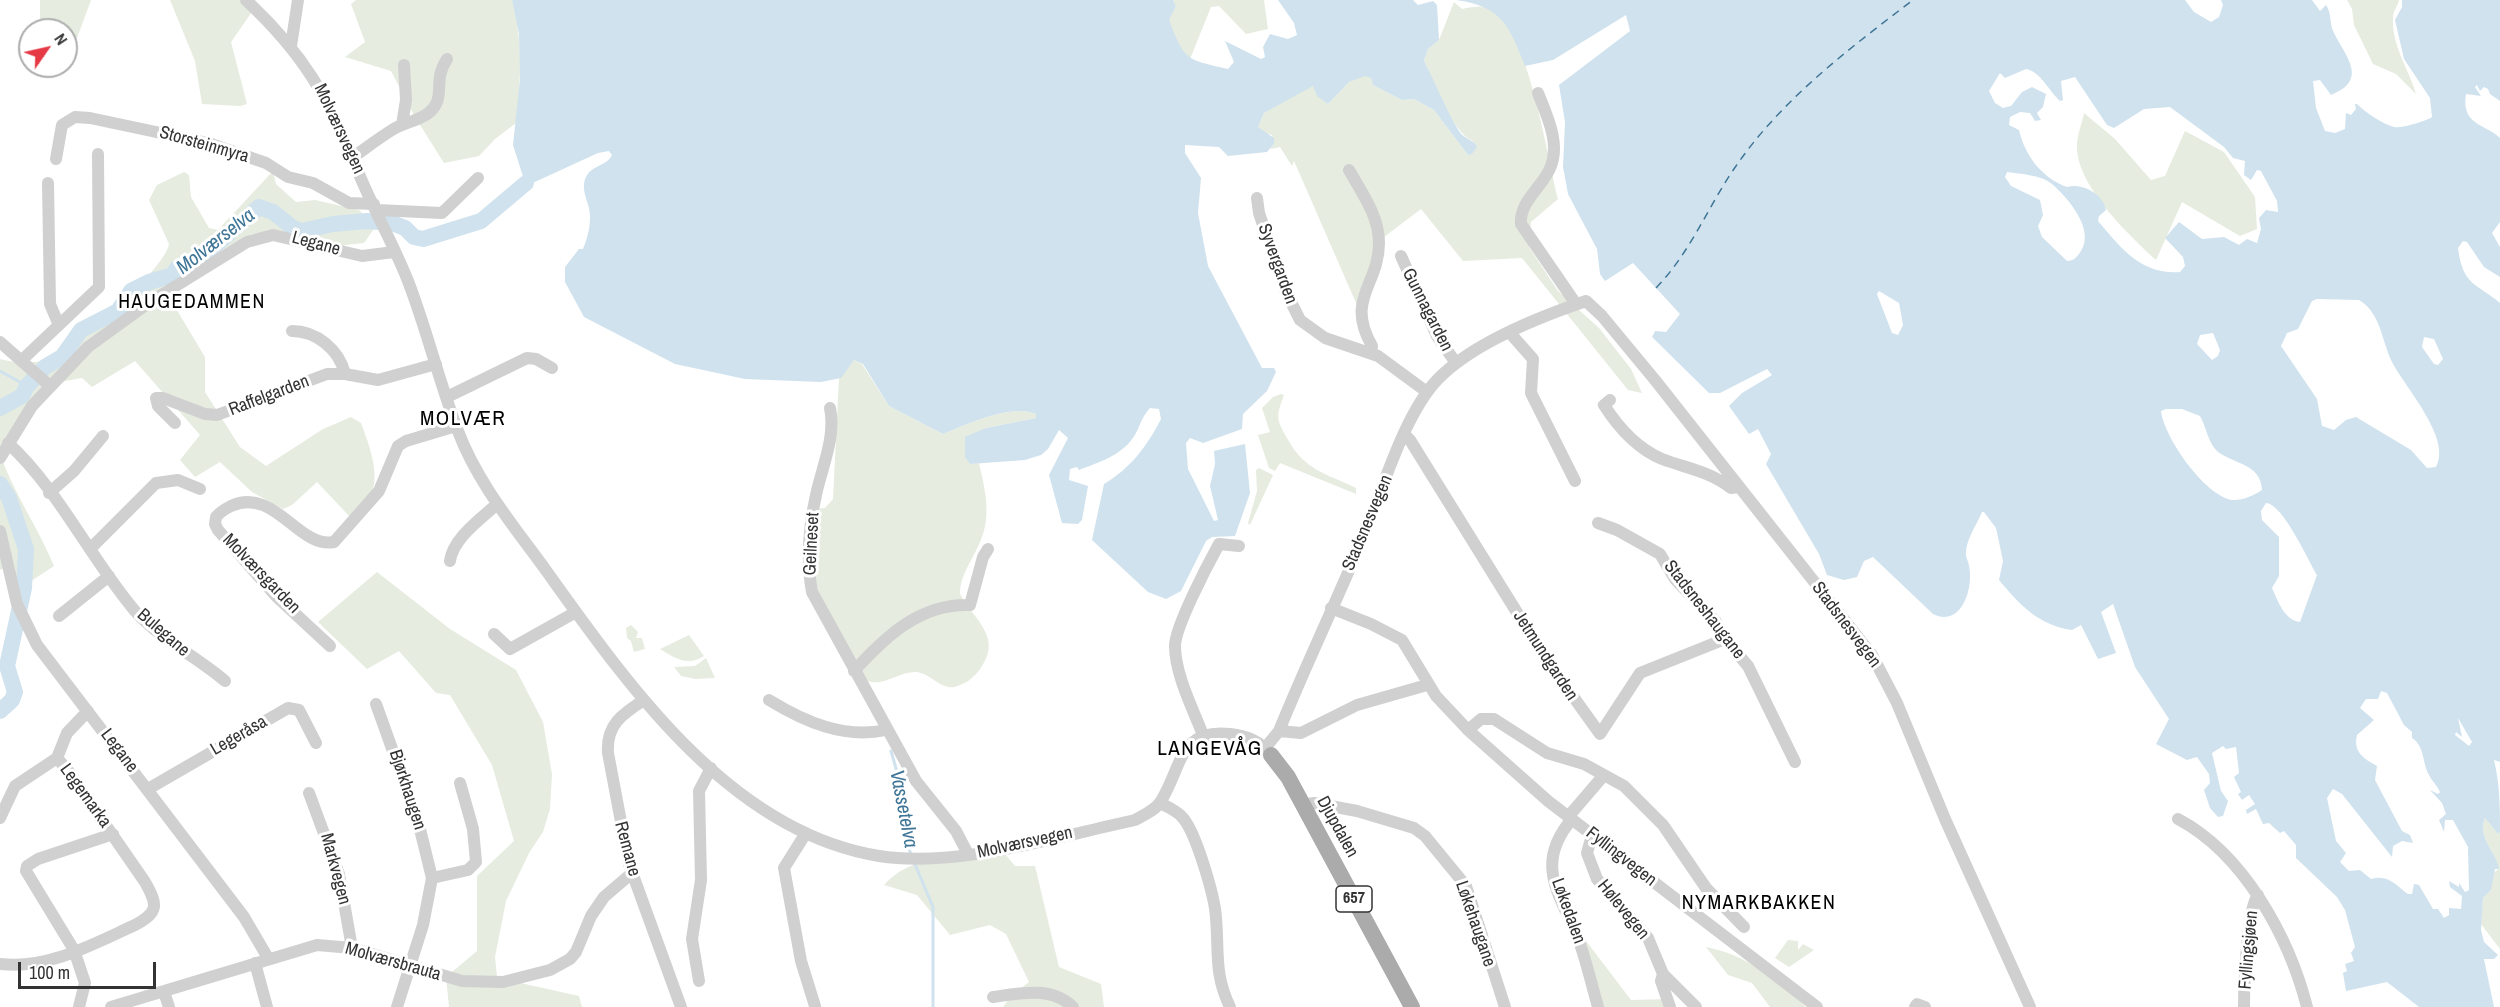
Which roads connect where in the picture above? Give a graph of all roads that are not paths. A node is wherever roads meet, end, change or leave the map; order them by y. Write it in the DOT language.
graph roads {
  1 [pos="246,0"];
  2 [pos="298,0"];
  3 [pos="291,46"];
  4 [pos="447,59"];
  5 [pos="404,65"];
  6 [pos="1538,93"];
  7 [pos="402,124"];
  8 [pos="98,154"];
  9 [pos="353,157"];
  10 [pos="56,159"];
  11 [pos="1349,170"];
  12 [pos="478,178"];
  13 [pos="48,183"];
  14 [pos="1257,198"];
  15 [pos="379,214"];
  16 [pos="394,252"];
  17 [pos="1401,256"];
  18 [pos="1576,304"];
  19 [pos="58,323"];
  20 [pos="292,331"];
  21 [pos="1510,333"];
  22 [pos="0,342"];
  23 [pos="1371,353"];
  24 [pos="22,360"];
  25 [pos="1456,363"];
  26 [pos="436,364"];
  27 [pos="552,368"];
  28 [pos="345,374"];
  29 [pos="50,386"];
  30 [pos="1427,392"];
  31 [pos="447,397"];
  32 [pos="1610,400"];
  33 [pos="830,408"];
  34 [pos="175,423"];
  35 [pos="456,426"];
  36 [pos="1405,435"];
  37 [pos="103,436"];
  38 [pos="8,443"];
  39 [pos="0,458"];
  40 [pos="1575,481"];
  41 [pos="1739,486"];
  42 [pos="200,489"];
  43 [pos="49,493"];
  44 [pos="497,504"];
  45 [pos="1598,523"];
  46 [pos="0,531"];
  47 [pos="1239,546"];
  48 [pos="90,549"];
  49 [pos="988,549"];
  50 [pos="450,561"];
  51 [pos="4,568"];
  52 [pos="109,576"];
  53 [pos="1332,608"];
  54 [pos="576,612"];
  55 [pos="59,616"];
  56 [pos="494,634"];
  57 [pos="1725,639"];
  58 [pos="330,646"];
  59 [pos="854,671"];
  60 [pos="225,681"];
  61 [pos="1427,685"];
  62 [pos="644,700"];
  63 [pos="769,700"];
  64 [pos="376,704"];
  65 [pos="88,711"];
  66 [pos="886,730"];
  67 [pos="1468,730"];
  68 [pos="1279,731"];
  69 [pos="1203,735"];
  70 [pos="316,743"];
  71 [pos="1268,751"];
  72 [pos="57,758"];
  73 [pos="1795,762"];
  74 [pos="711,768"];
  75 [pos="1604,775"];
  76 [pos="460,783"];
  77 [pos="147,789"];
  78 [pos="309,793"];
  79 [pos="1299,799"];
  80 [pos="1160,803"];
  81 [pos="0,818"];
  82 [pos="1570,818"];
  83 [pos="2178,819"];
  84 [pos="806,833"];
  85 [pos="113,834"];
  86 [pos="1592,835"];
  87 [pos="968,854"];
  88 [pos="632,873"];
  89 [pos="432,878"];
  90 [pos="2258,895"];
  91 [pos="1744,927"];
  92 [pos="352,948"];
  93 [pos="74,950"];
  94 [pos="268,958"];
  95 [pos="255,963"];
  96 [pos="0,964"];
  97 [pos="411,966"];
  98 [pos="1663,974"];
  99 [pos="699,981"];
  100 [pos="164,992"];
  101 [pos="993,997"];
  102 [pos="815,1006"];
  103 [pos="79,1007"];
  104 [pos="111,1007"];
  105 [pos="169,1007"];
  106 [pos="267,1007"];
  107 [pos="397,1007"];
  108 [pos="681,1007"];
  109 [pos="1073,1007"];
  110 [pos="1230,1007"];
  111 [pos="1412,1007"];
  112 [pos="1505,1007"];
  113 [pos="1598,1007"];
  114 [pos="1670,1007"];
  115 [pos="1696,1007"];
  116 [pos="1817,1007"];
  117 [pos="1915,1007"];
  118 [pos="1925,1007"];
  119 [pos="2030,1007"];
  120 [pos="2244,1007"];
  121 [pos="2307,1007"];
  1 -- 3 [label="street, Molværsvegen"];
  2 -- 3 [label="street"];
  3 -- 9 [label="street, Molværsvegen"];
  4 -- 7 [label="street"];
  5 -- 7 [label="street"];
  6 -- 18 [label="street"];
  7 -- 9 [label="street"];
  8 -- 19 [label="street"];
  9 -- 15 [label="street, Molværsvegen"];
  10 -- 15 [label="street, Storsteinmyra"];
  11 -- 23 [label="street"];
  12 -- 15 [label="street"];
  13 -- 19 [label="street"];
  14 -- 23 [label="street, Syvergarden"];
  15 -- 16 [label="street, Molværsvegen"];
  16 -- 26 [label="street, Molværsvegen"];
  16 -- 29 [label="street, Legane"];
  17 -- 25 [label="street, Gunnagarden"];
  18 -- 21 [label="street, Stadsnesvegen"];
  18 -- 41 [label="street, Stadsnesvegen"];
  19 -- 24 [label="street"];
  20 -- 28 [label="street"];
  21 -- 25 [label="street, Stadsnesvegen"];
  21 -- 40 [label="street"];
  22 -- 24 [label="street"];
  23 -- 30 [label="street, Syvergarden"];
  24 -- 29 [label="street"];
  25 -- 30 [label="street, Stadsnesvegen"];
  26 -- 28 [label="street, Raffelgarden"];
  26 -- 31 [label="street, Molværsvegen"];
  27 -- 31 [label="street"];
  28 -- 34 [label="street, Raffelgarden"];
  29 -- 38 [label="street, Legane"];
  30 -- 36 [label="street, Stadsnesvegen"];
  31 -- 35 [label="street, Molværsvegen"];
  32 -- 41 [label="street"];
  33 -- 59 [label="street, Geilneset"];
  35 -- 44 [label="street, Molværsvegen"];
  35 -- 58 [label="street, Molværsgarden"];
  36 -- 53 [label="street, Stadsnesvegen"];
  36 -- 57 [label="street, Jetmundgarden"];
  37 -- 43 [label="street"];
  38 -- 39 [label="street, Legane"];
  38 -- 43 [label="street, Bulegane"];
  41 -- 119 [label="street, Stadsnesvegen"];
  42 -- 48 [label="street"];
  43 -- 48 [label="street, Bulegane"];
  44 -- 50 [label="street"];
  44 -- 54 [label="street, Molværsvegen"];
  45 -- 57 [label="street, Stadsneshaugane"];
  46 -- 51 [label="street, Legane"];
  47 -- 69 [label="street"];
  48 -- 52 [label="street, Bulegane"];
  49 -- 59 [label="street"];
  51 -- 65 [label="street, Legane"];
  52 -- 55 [label="street"];
  52 -- 60 [label="street, Bulegane"];
  53 -- 61 [label="street, Fyllingvegen"];
  53 -- 68 [label="street, Stadsnesvegen"];
  54 -- 56 [label="street"];
  54 -- 62 [label="street, Molværsvegen"];
  57 -- 73 [label="street, Stadsneshaugane"];
  59 -- 66 [label="street, Geilneset"];
  61 -- 67 [label="street, Fyllingvegen"];
  61 -- 68 [label="street"];
  62 -- 74 [label="street, Molværsvegen"];
  62 -- 88 [label="street, Remane"];
  63 -- 66 [label="street"];
  64 -- 89 [label="street, Bjørkhaugen"];
  65 -- 72 [label="street, Legemarka"];
  65 -- 77 [label="street, Legane"];
  66 -- 87 [label="street, Geilneset"];
  67 -- 75 [label="street"];
  67 -- 82 [label="street, Fyllingvegen"];
  68 -- 71 [label="street, Stadsnesvegen"];
  69 -- 71 [label="street"];
  69 -- 80 [label="street"];
  70 -- 77 [label="street, Legeråsa"];
  71 -- 79 [label="main road, Djupdalen / 657"];
  72 -- 81 [label="street, Legemarka"];
  72 -- 85 [label="street, Legemarka"];
  74 -- 84 [label="street, Molværsvegen"];
  74 -- 99 [label="street"];
  75 -- 82 [label="street, Fyllingvegen"];
  75 -- 91 [label="street"];
  76 -- 89 [label="street"];
  77 -- 94 [label="street, Legane"];
  78 -- 92 [label="street, Markvegen"];
  79 -- 111 [label="main road, Djupdalen / 657"];
  79 -- 112 [label="street, Løkehaugane"];
  80 -- 87 [label="street, Molværsvegen"];
  80 -- 110 [label="street"];
  82 -- 86 [label="street, Fyllingvegen"];
  82 -- 113 [label="street, Løkedalen"];
  83 -- 90 [label="street, Fyllingsjøen"];
  84 -- 87 [label="street, Molværsvegen"];
  84 -- 102 [label="street"];
  85 -- 93 [label="street, Legemarka"];
  85 -- 93 [label="street, Legemarka"];
  86 -- 98 [label="street, Hølevegen"];
  86 -- 116 [label="street, Fyllingvegen"];
  88 -- 97 [label="street, Molværsbrauta"];
  88 -- 108 [label="street, Remane"];
  89 -- 97 [label="street, Bjørkhaugen"];
  90 -- 120 [label="street, Fyllingsjøen"];
  90 -- 121 [label="street, Fyllingsjøen"];
  92 -- 94 [label="street, Molværsbrauta"];
  92 -- 97 [label="street, Molværsbrauta"];
  93 -- 96 [label="street, Legemarka"];
  93 -- 103 [label="street, Legemarka"];
  94 -- 95 [label="street, Molværsbrauta"];
  95 -- 100 [label="street, Molværsbrauta"];
  95 -- 106 [label="street"];
  97 -- 107 [label="street, Bjørkhaugen"];
  98 -- 114 [label="street"];
  98 -- 115 [label="street, Hølevegen"];
  100 -- 104 [label="street, Molværsbrauta"];
  100 -- 105 [label="street"];
  101 -- 109 [label="street"];
  117 -- 118 [label="street"];
}
